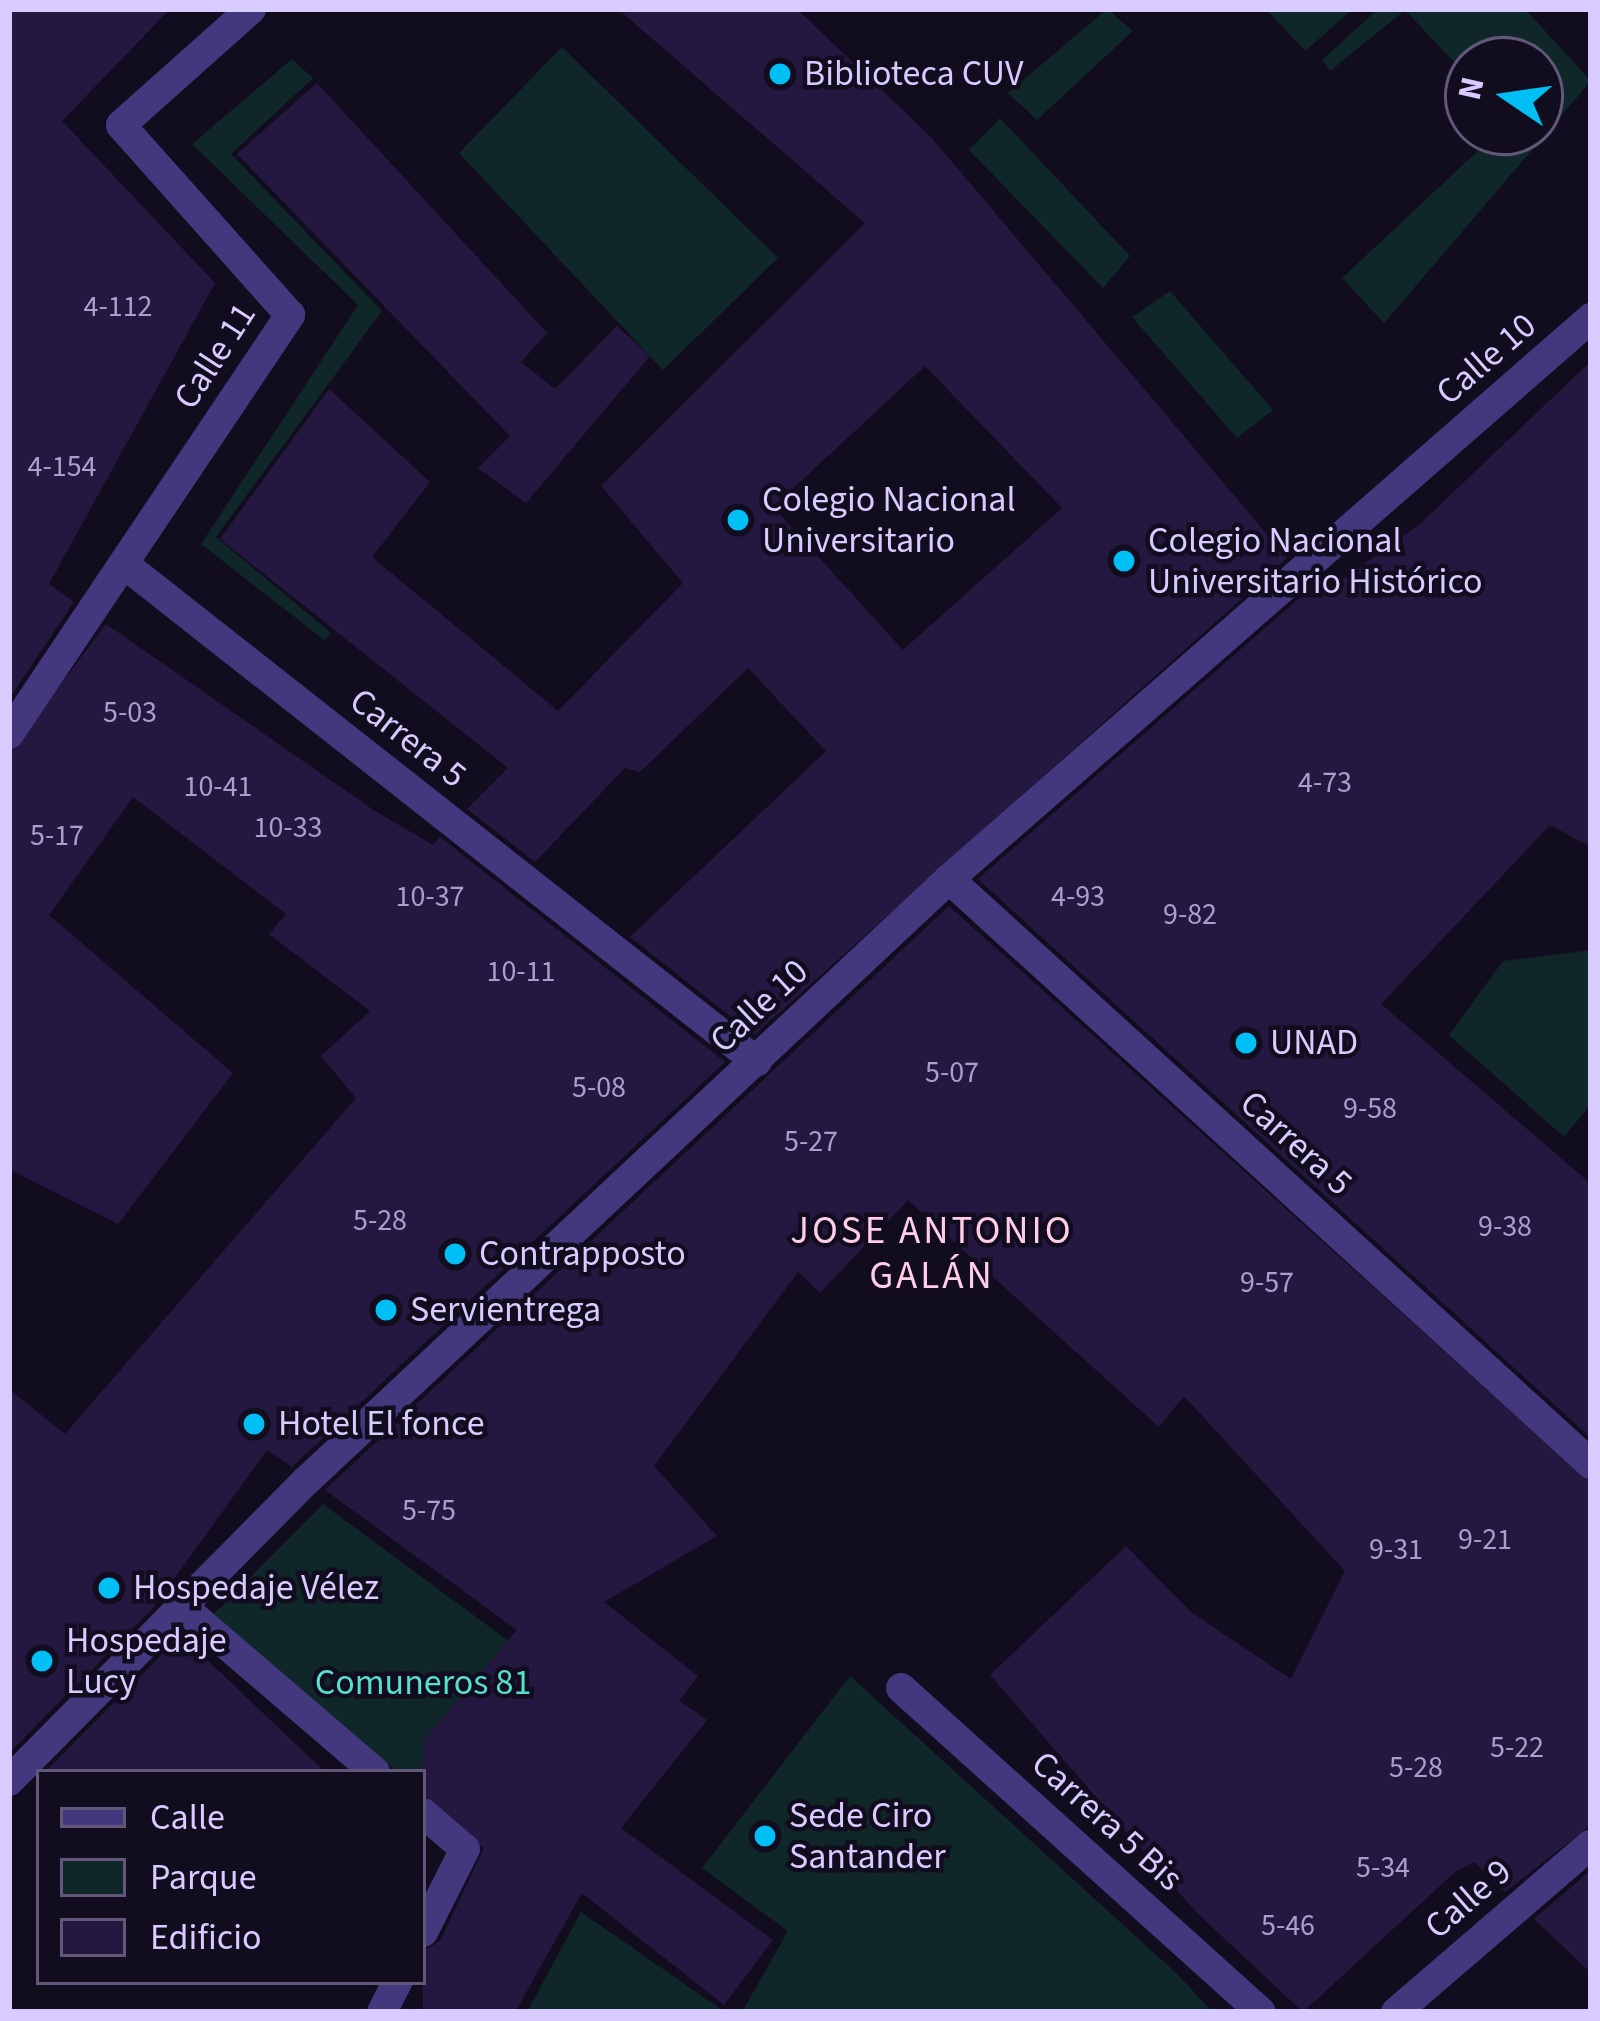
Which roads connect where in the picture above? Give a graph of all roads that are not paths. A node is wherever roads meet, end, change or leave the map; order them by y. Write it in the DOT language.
graph roads {
  1 [pos="251,9"];
  2 [pos="1591,318"];
  3 [pos="124,564"];
  4 [pos="9,734"];
  5 [pos="949,879"];
  6 [pos="757,1062"];
  7 [pos="1591,1464"];
  8 [pos="178,1604"];
  9 [pos="901,1688"];
  10 [pos="371,1769"];
  11 [pos="9,1781"];
  12 [pos="426,1816"];
  13 [pos="1591,1844"];
  14 [pos="426,1926"];
  15 [pos="396,1985"];
  16 [pos="382,2012"];
  17 [pos="1261,2012"];
  18 [pos="1396,2012"];
  1 -- 3 [label="street, Calle 11"];
  2 -- 5 [label="street, Calle 10"];
  3 -- 4 [label="street, Calle 11"];
  3 -- 6 [label="street, Carrera 5"];
  5 -- 6 [label="street, Calle 10"];
  5 -- 7 [label="street, Carrera 5"];
  6 -- 8 [label="street, Calle 10"];
  8 -- 10 [label="street"];
  8 -- 11 [label="street, Calle 10"];
  9 -- 17 [label="street, Carrera 5 Bis"];
  12 -- 14 [label="street"];
  13 -- 18 [label="street, Calle 9"];
  15 -- 16 [label="street"];
}
